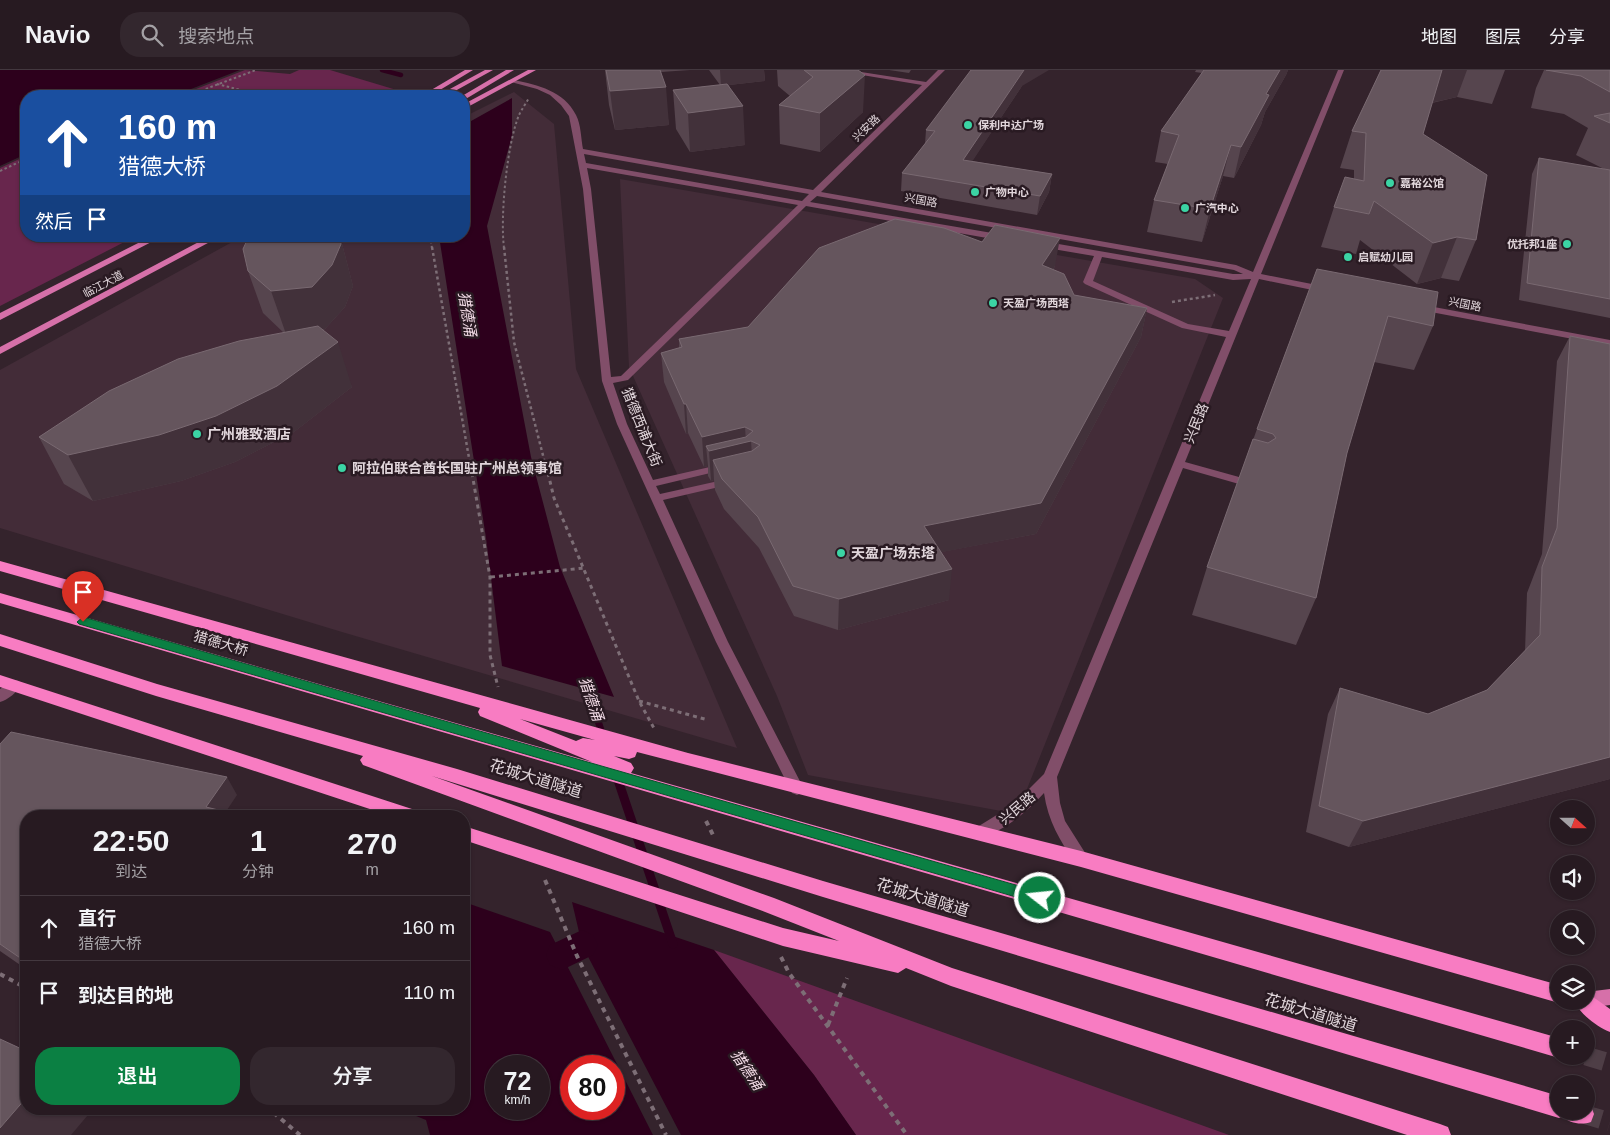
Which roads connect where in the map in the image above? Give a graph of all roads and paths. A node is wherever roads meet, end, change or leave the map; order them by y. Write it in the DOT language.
graph roads {
  1 [pos="256,70"];
  2 [pos="470,70"];
  3 [pos="490,70"];
  4 [pos="511,70"];
  5 [pos="533,70"];
  6 [pos="835,70"];
  7 [pos="879,70"];
  8 [pos="942,70"];
  9 [pos="1341,70"];
  10 [pos="904,72"];
  11 [pos="874,76"];
  12 [pos="897,80"];
  13 [pos="514,82"];
  14 [pos="217,84"];
  15 [pos="927,84"];
  16 [pos="202,90"];
  17 [pos="240,90"];
  18 [pos="435,90"];
  19 [pos="452,90"];
  20 [pos="470,94"];
  21 [pos="533,94"];
  22 [pos="470,104"];
  23 [pos="580,151"];
  24 [pos="20,162"];
  25 [pos="583,165"];
  26 [pos="0,171"];
  27 [pos="816,193"];
  28 [pos="806,203"];
  29 [pos="1012,239"];
  30 [pos="147,242"];
  31 [pos="206,242"];
  32 [pos="431,242"];
  33 [pos="1031,242"];
  34 [pos="1099,254"];
  35 [pos="1256,276"];
  36 [pos="1340,292"];
  37 [pos="1215,294"];
  38 [pos="1406,305"];
  39 [pos="1144,308"];
  40 [pos="0,318"];
  41 [pos="1232,335"];
  42 [pos="1610,343"];
  43 [pos="0,351"];
  44 [pos="607,381"];
  45 [pos="738,464"];
  46 [pos="1179,464"];
  47 [pos="745,478"];
  48 [pos="650,484"];
  49 [pos="1253,484"];
  50 [pos="656,498"];
  51 [pos="0,566"];
  52 [pos="585,568"];
  53 [pos="490,577"];
  54 [pos="6,599"];
  55 [pos="0,640"];
  56 [pos="7,683"];
  57 [pos="427,687"];
  58 [pos="499,693"];
  59 [pos="0,696"];
  60 [pos="639,701"];
  61 [pos="708,720"];
  62 [pos="432,724"];
  63 [pos="276,726"];
  64 [pos="658,735"];
  65 [pos="556,742"];
  66 [pos="688,760"];
  67 [pos="1050,777"];
  68 [pos="797,789"];
  69 [pos="708,800"];
  70 [pos="394,810"];
  71 [pos="705,820"];
  72 [pos="979,833"];
  73 [pos="470,835"];
  74 [pos="714,837"];
  75 [pos="1081,859"];
  76 [pos="544,875"];
  77 [pos="782,946"];
  78 [pos="0,974"];
  79 [pos="951,977"];
  80 [pos="846,978"];
  81 [pos="20,985"];
  82 [pos="1550,991"];
  83 [pos="1610,997"];
  84 [pos="1595,999"];
  85 [pos="1595,1004"];
  86 [pos="1610,1008"];
  87 [pos="1595,1009"];
  88 [pos="1610,1022"];
  89 [pos="828,1025"];
  90 [pos="1550,1045"];
  91 [pos="1550,1104"];
  92 [pos="276,1115"];
  93 [pos="300,1135"];
  94 [pos="666,1135"];
  95 [pos="907,1135"];
  96 [pos="1440,1135"];
  1 -- 14 [label="path"];
  2 -- 18 [label="main road"];
  3 -- 19 [label="main road"];
  4 -- 20 [label="main road"];
  5 -- 13 [label="main road"];
  6 -- 11 [label="street"];
  7 -- 11 [label="street"];
  8 -- 15 [label="street, 兴安路"];
  9 -- 35 [label="street, 兴民路"];
  10 -- 12 [label="street"];
  11 -- 12 [label="street"];
  12 -- 15 [label="street"];
  13 -- 22 [label="main road"];
  13 -- 23 [label="street, 猎德西浦大街"];
  14 -- 16 [label="path"];
  14 -- 17 [label="path"];
  15 -- 27 [label="street, 兴安路"];
  21 -- 52 [label="path"];
  23 -- 25 [label="street, 猎德西浦大街"];
  23 -- 27 [label="street, 兴国路"];
  24 -- 26 [label="path"];
  25 -- 28 [label="street, 兴国路"];
  25 -- 44 [label="street, 猎德西浦大街"];
  27 -- 28 [label="street, 兴安路"];
  27 -- 35 [label="street, 兴国路"];
  28 -- 29 [label="street, 兴国路"];
  28 -- 44 [label="street, 兴安路"];
  30 -- 40 [label="main road, 临江大道"];
  31 -- 43 [label="main road, 临江大道"];
  32 -- 53 [label="path"];
  33 -- 34 [label="street, 兴国路"];
  34 -- 35 [label="street, 兴国路"];
  34 -- 39 [label="street"];
  35 -- 36 [label="street, 兴国路"];
  35 -- 41 [label="street, 兴民路"];
  37 -- 39 [label="path"];
  38 -- 42 [label="street, 兴国路"];
  39 -- 41 [label="street"];
  41 -- 46 [label="street, 兴民路"];
  44 -- 48 [label="street, 猎德西浦大街"];
  45 -- 48 [label="street"];
  46 -- 49 [label="street"];
  46 -- 67 [label="street, 兴民路"];
  47 -- 50 [label="street"];
  48 -- 50 [label="street, 猎德西浦大街"];
  50 -- 68 [label="street, 猎德西浦大街"];
  51 -- 57 [label="highway"];
  52 -- 53 [label="path"];
  52 -- 60 [label="path"];
  53 -- 58 [label="path"];
  54 -- 62 [label="highway, 猎德大桥"];
  55 -- 63 [label="highway"];
  56 -- 59 [label="street"];
  56 -- 70 [label="highway"];
  57 -- 65 [label="highway"];
  57 -- 66 [label="highway"];
  60 -- 61 [label="path"];
  60 -- 64 [label="path"];
  62 -- 65 [label="highway"];
  62 -- 69 [label="highway, 花城大道隧道"];
  63 -- 79 [label="highway"];
  63 -- 91 [label="highway, 花城大道隧道"];
  65 -- 66 [label="highway"];
  65 -- 69 [label="highway"];
  66 -- 68 [label="highway"];
  67 -- 72 [label="street, 兴民路"];
  67 -- 75 [label="street, 兴民路"];
  68 -- 72 [label="highway"];
  69 -- 90 [label="highway, 花城大道隧道"];
  71 -- 74 [label="path"];
  72 -- 75 [label="highway"];
  73 -- 77 [label="highway"];
  75 -- 82 [label="highway"];
  76 -- 94 [label="path"];
  77 -- 79 [label="highway"];
  77 -- 89 [label="path"];
  78 -- 81 [label="path"];
  79 -- 96 [label="highway"];
  80 -- 89 [label="path"];
  83 -- 84 [label="main road"];
  85 -- 86 [label="highway"];
  87 -- 88 [label="highway"];
  89 -- 95 [label="path"];
  92 -- 93 [label="path"];
}
